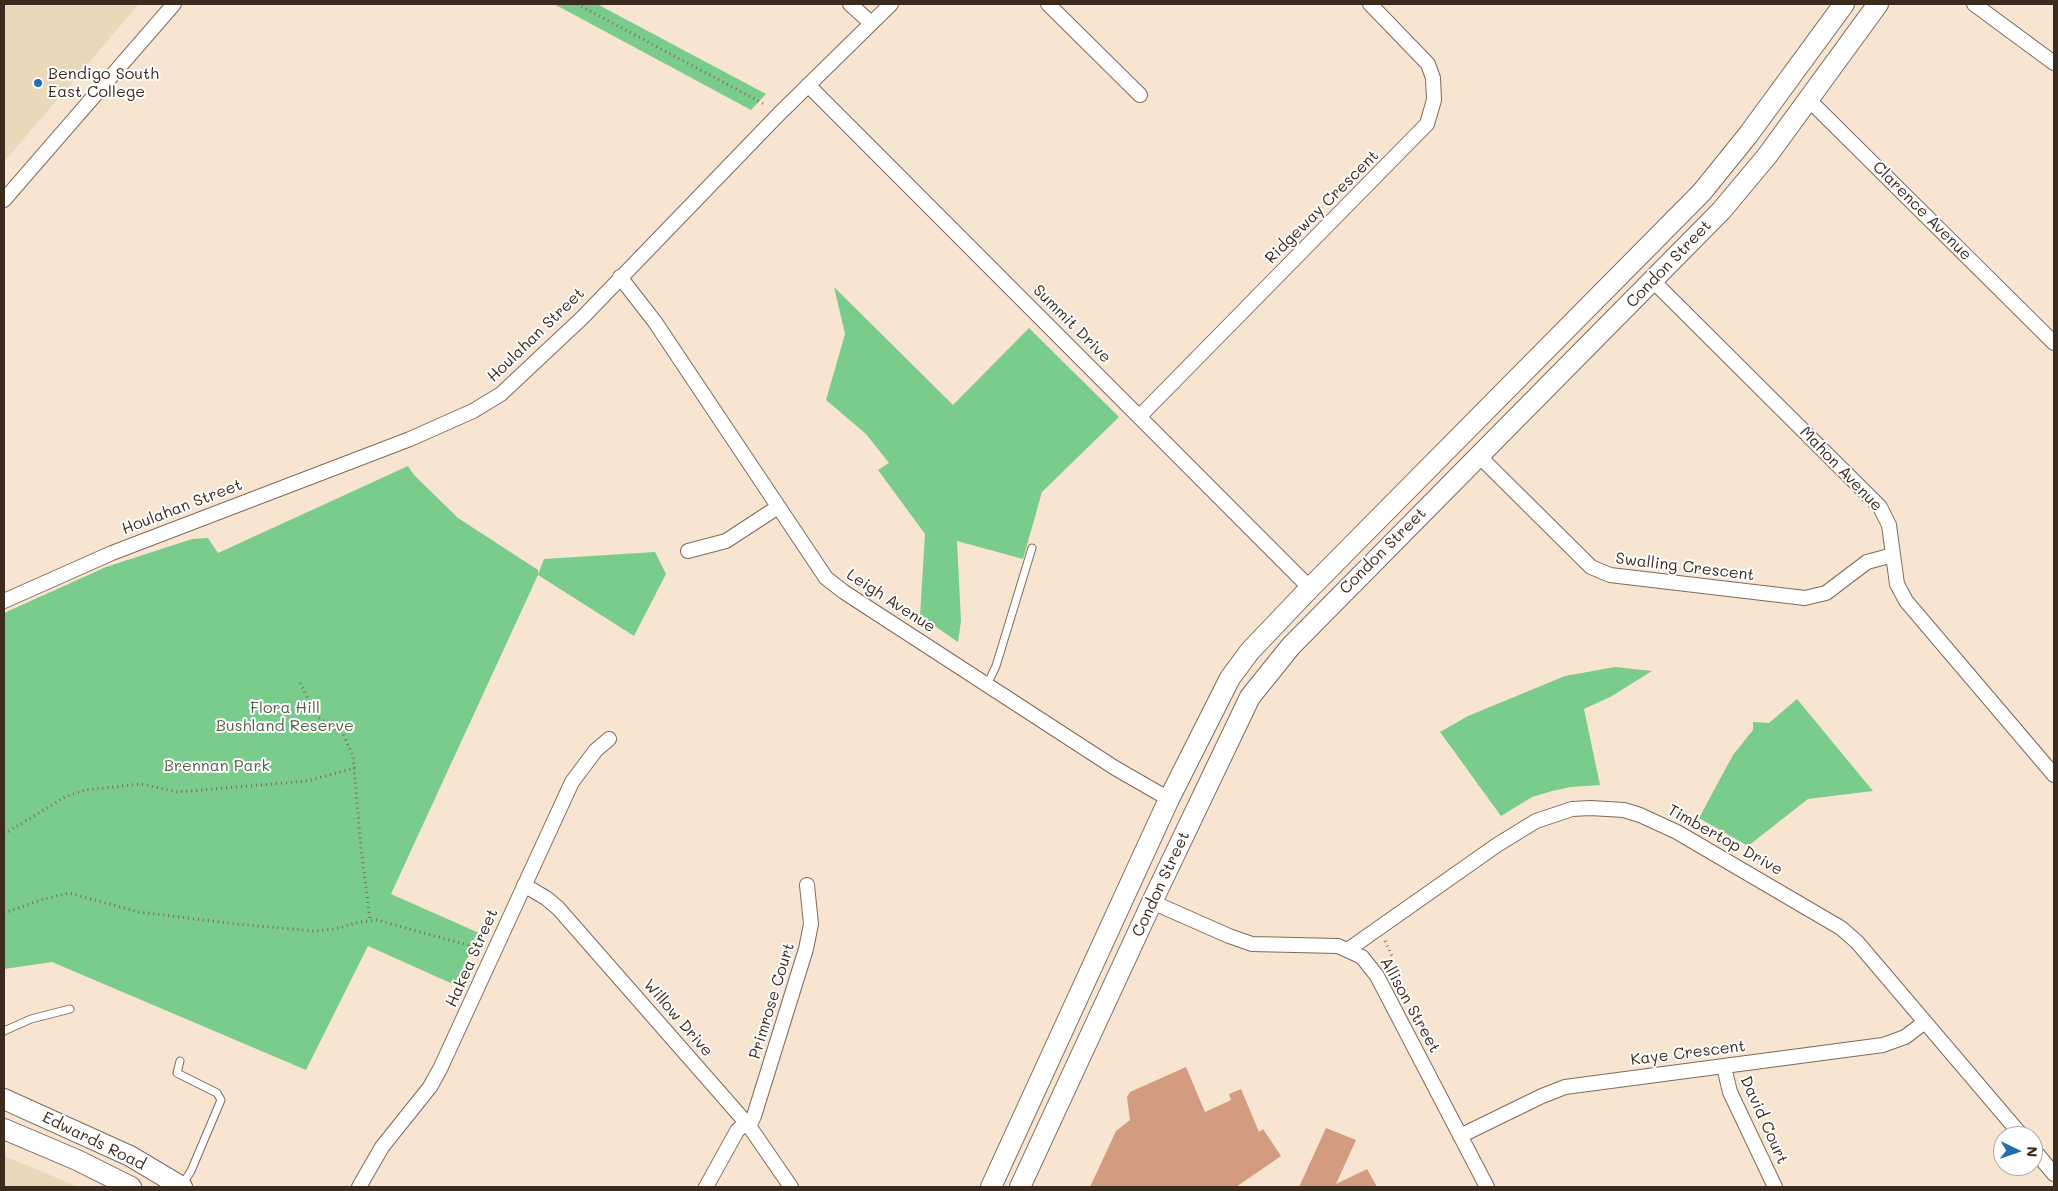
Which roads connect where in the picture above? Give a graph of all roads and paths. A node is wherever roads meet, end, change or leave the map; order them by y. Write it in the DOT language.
graph roads {
  1 [pos="174,4"];
  2 [pos="577,4"];
  3 [pos="850,4"];
  4 [pos="891,4"];
  5 [pos="1048,4"];
  6 [pos="1370,4"];
  7 [pos="1844,4"];
  8 [pos="1878,4"];
  9 [pos="1974,4"];
  10 [pos="871,23"];
  11 [pos="2054,63"];
  12 [pos="1786,82"];
  13 [pos="808,86"];
  14 [pos="1140,95"];
  15 [pos="1808,99"];
  16 [pos="780,114"];
  17 [pos="4,200"];
  18 [pos="1634,264"];
  19 [pos="620,277"];
  20 [pos="1653,281"];
  21 [pos="2054,343"];
  22 [pos="1139,417"];
  23 [pos="1478,455"];
  24 [pos="778,507"];
  25 [pos="1032,548"];
  26 [pos="688,550"];
  27 [pos="1892,555"];
  28 [pos="1310,588"];
  29 [pos="4,600"];
  30 [pos="300,683"];
  31 [pos="987,685"];
  32 [pos="609,739"];
  33 [pos="355,768"];
  34 [pos="2054,775"];
  35 [pos="1169,799"];
  36 [pos="4,834"];
  37 [pos="524,885"];
  38 [pos="807,885"];
  39 [pos="1128,891"];
  40 [pos="1152,902"];
  41 [pos="4,913"];
  42 [pos="370,920"];
  43 [pos="475,947"];
  44 [pos="1349,949"];
  45 [pos="70,1008"];
  46 [pos="1925,1022"];
  47 [pos="4,1031"];
  48 [pos="180,1062"];
  49 [pos="1724,1067"];
  50 [pos="4,1099"];
  51 [pos="748,1124"];
  52 [pos="2013,1126"];
  53 [pos="4,1128"];
  54 [pos="1460,1136"];
  55 [pos="2043,1161"];
  56 [pos="2054,1174"];
  57 [pos="131,1187"];
  58 [pos="182,1187"];
  59 [pos="359,1187"];
  60 [pos="706,1187"];
  61 [pos="791,1187"];
  62 [pos="991,1187"];
  63 [pos="1020,1187"];
  64 [pos="1487,1187"];
  65 [pos="1775,1187"];
  1 -- 17 [label="street"];
  2 -- 16 [label="path"];
  3 -- 10 [label="street"];
  4 -- 10 [label="street, Houlahan Street"];
  5 -- 14 [label="street"];
  6 -- 22 [label="street, Ridgeway Crescent"];
  7 -- 12 [label="main road, Condon Street"];
  8 -- 15 [label="main road, Condon Street"];
  9 -- 11 [label="street"];
  10 -- 13 [label="street, Houlahan Street"];
  12 -- 15 [label="main road, Clarence Avenue"];
  12 -- 18 [label="main road, Condon Street"];
  13 -- 16 [label="street, Houlahan Street"];
  13 -- 22 [label="street, Summit Drive"];
  15 -- 20 [label="main road, Condon Street"];
  15 -- 21 [label="street, Clarence Avenue"];
  16 -- 19 [label="street, Houlahan Street"];
  18 -- 20 [label="main road, Mahon Avenue"];
  18 -- 28 [label="main road, Condon Street"];
  19 -- 24 [label="street, Leigh Avenue"];
  19 -- 29 [label="street, Houlahan Street"];
  20 -- 23 [label="main road, Condon Street"];
  20 -- 27 [label="street, Mahon Avenue"];
  22 -- 28 [label="street, Summit Drive"];
  23 -- 27 [label="street, Swalling Crescent"];
  23 -- 40 [label="main road, Condon Street"];
  24 -- 26 [label="street"];
  24 -- 31 [label="street, Leigh Avenue"];
  25 -- 31 [label="lane"];
  27 -- 34 [label="street, Mahon Avenue"];
  28 -- 35 [label="main road, Condon Street"];
  30 -- 33 [label="path"];
  31 -- 35 [label="street, Leigh Avenue"];
  32 -- 37 [label="street, Hakea Street"];
  33 -- 36 [label="path"];
  33 -- 42 [label="path"];
  35 -- 39 [label="main road, Condon Street"];
  37 -- 51 [label="street, Willow Drive"];
  37 -- 59 [label="street, Hakea Street"];
  38 -- 51 [label="street, Primrose Court"];
  39 -- 40 [label="main road"];
  39 -- 62 [label="main road, Condon Street"];
  40 -- 44 [label="street, Allison Street"];
  40 -- 63 [label="main road, Condon Street"];
  41 -- 42 [label="path"];
  42 -- 43 [label="path"];
  44 -- 46 [label="street, Timbertop Drive"];
  44 -- 54 [label="street, Allison Street"];
  45 -- 47 [label="lane"];
  46 -- 49 [label="street, Kaye Crescent"];
  46 -- 52 [label="street, Timbertop Drive"];
  48 -- 58 [label="lane"];
  49 -- 54 [label="street, Kaye Crescent"];
  49 -- 65 [label="street, David Court"];
  50 -- 58 [label="main road, Edwards Road"];
  51 -- 60 [label="street, Primrose Court"];
  51 -- 61 [label="street, Willow Drive"];
  53 -- 57 [label="main road, Edwards Road"];
  54 -- 64 [label="street, Allison Street"];
  55 -- 56 [label="street"];
}
